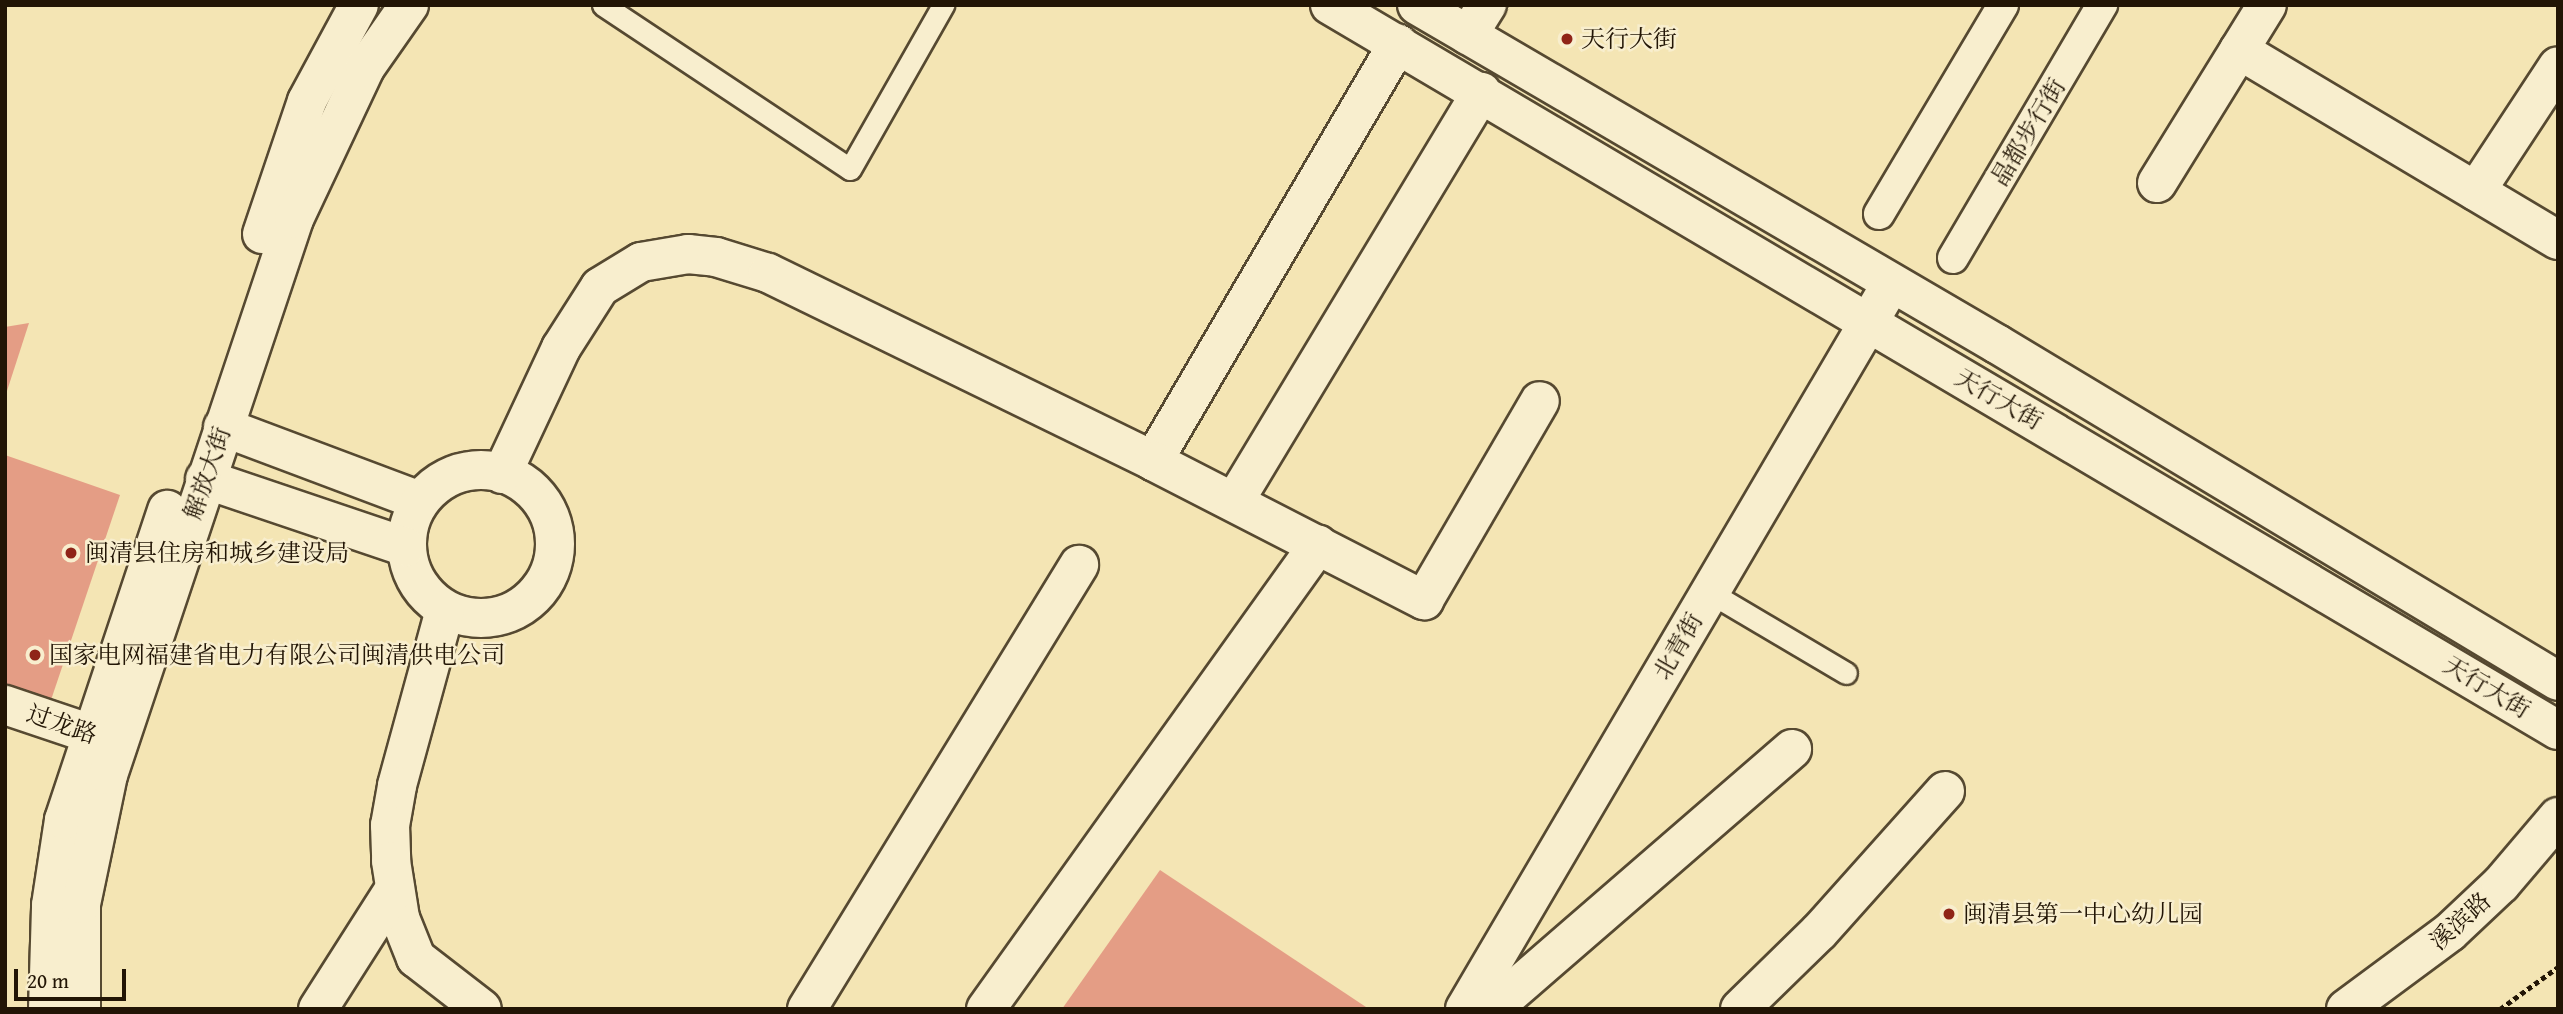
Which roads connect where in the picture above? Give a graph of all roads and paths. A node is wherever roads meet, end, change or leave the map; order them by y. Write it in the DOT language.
graph roads {
  1 [pos="359,5"];
  2 [pos="409,5"];
  3 [pos="603,5"];
  4 [pos="943,5"];
  5 [pos="1331,5"];
  6 [pos="2003,5"];
  7 [pos="2102,5"];
  8 [pos="2267,5"];
  9 [pos="1425,7"];
  10 [pos="1478,20"];
  11 [pos="1398,44"];
  12 [pos="2239,50"];
  13 [pos="2558,66"];
  14 [pos="1481,92"];
  15 [pos="2157,183"];
  16 [pos="2476,191"];
  17 [pos="1879,214"];
  18 [pos="2558,240"];
  19 [pos="1953,258"];
  20 [pos="1891,284"];
  21 [pos="1869,322"];
  22 [pos="1540,401"];
  23 [pos="223,427"];
  24 [pos="1153,461"];
  25 [pos="502,474"];
  26 [pos="205,479"];
  27 [pos="420,501"];
  28 [pos="1234,502"];
  29 [pos="1318,545"];
  30 [pos="406,547"];
  31 [pos="1079,565"];
  32 [pos="1709,593"];
  33 [pos="445,610"];
  34 [pos="1846,673"];
  35 [pos="2558,681"];
  36 [pos="5,705"];
  37 [pos="2558,730"];
  38 [pos="104,739"];
  39 [pos="1792,749"];
  40 [pos="1945,791"];
  41 [pos="2558,817"];
  42 [pos="395,888"];
  43 [pos="2558,967"];
  44 [pos="437,997"];
  45 [pos="48,1009"];
  46 [pos="80,1009"];
  47 [pos="318,1009"];
  48 [pos="482,1009"];
  49 [pos="807,1009"];
  50 [pos="986,1009"];
  51 [pos="1465,1009"];
  52 [pos="1492,1009"];
  53 [pos="1740,1009"];
  54 [pos="2346,1009"];
  55 [pos="2500,1009"];
  1 -- 38 [label="street, 解放大街"];
  2 -- 23 [label="street, 解放大街"];
  3 -- 4 [label="lane"];
  5 -- 11 [label="street, 天行大街"];
  6 -- 17 [label="street"];
  7 -- 19 [label="street, 晶都步行街"];
  8 -- 12 [label="street"];
  9 -- 10 [label="street"];
  10 -- 20 [label="street"];
  11 -- 14 [label="street, 天行大街"];
  11 -- 24 [label="street"];
  12 -- 15 [label="street"];
  12 -- 16 [label="street"];
  13 -- 16 [label="street"];
  14 -- 21 [label="street, 天行大街"];
  14 -- 28 [label="street"];
  16 -- 18 [label="street"];
  20 -- 21 [label="street, 北青街"];
  20 -- 35 [label="street"];
  21 -- 32 [label="street, 北青街"];
  21 -- 37 [label="street, 天行大街"];
  22 -- 29 [label="street"];
  23 -- 26 [label="street, 解放大街"];
  23 -- 27 [label="street"];
  24 -- 25 [label="street"];
  24 -- 28 [label="street"];
  25 -- 27 [label="street"];
  25 -- 33 [label="street"];
  26 -- 30 [label="street"];
  26 -- 38 [label="street, 解放大街"];
  27 -- 30 [label="street"];
  28 -- 29 [label="street"];
  29 -- 50 [label="street"];
  30 -- 33 [label="street"];
  31 -- 49 [label="street"];
  32 -- 34 [label="lane"];
  32 -- 51 [label="street, 北青街"];
  33 -- 42 [label="street"];
  36 -- 38 [label="street, 过龙路"];
  38 -- 45 [label="street, 解放大街"];
  38 -- 46 [label="street, 解放大街"];
  39 -- 52 [label="street"];
  40 -- 53 [label="street"];
  41 -- 54 [label="street, 溪滨路"];
  42 -- 44 [label="street"];
  42 -- 47 [label="street"];
  43 -- 55 [label="path"];
  44 -- 48 [label="street"];
}
